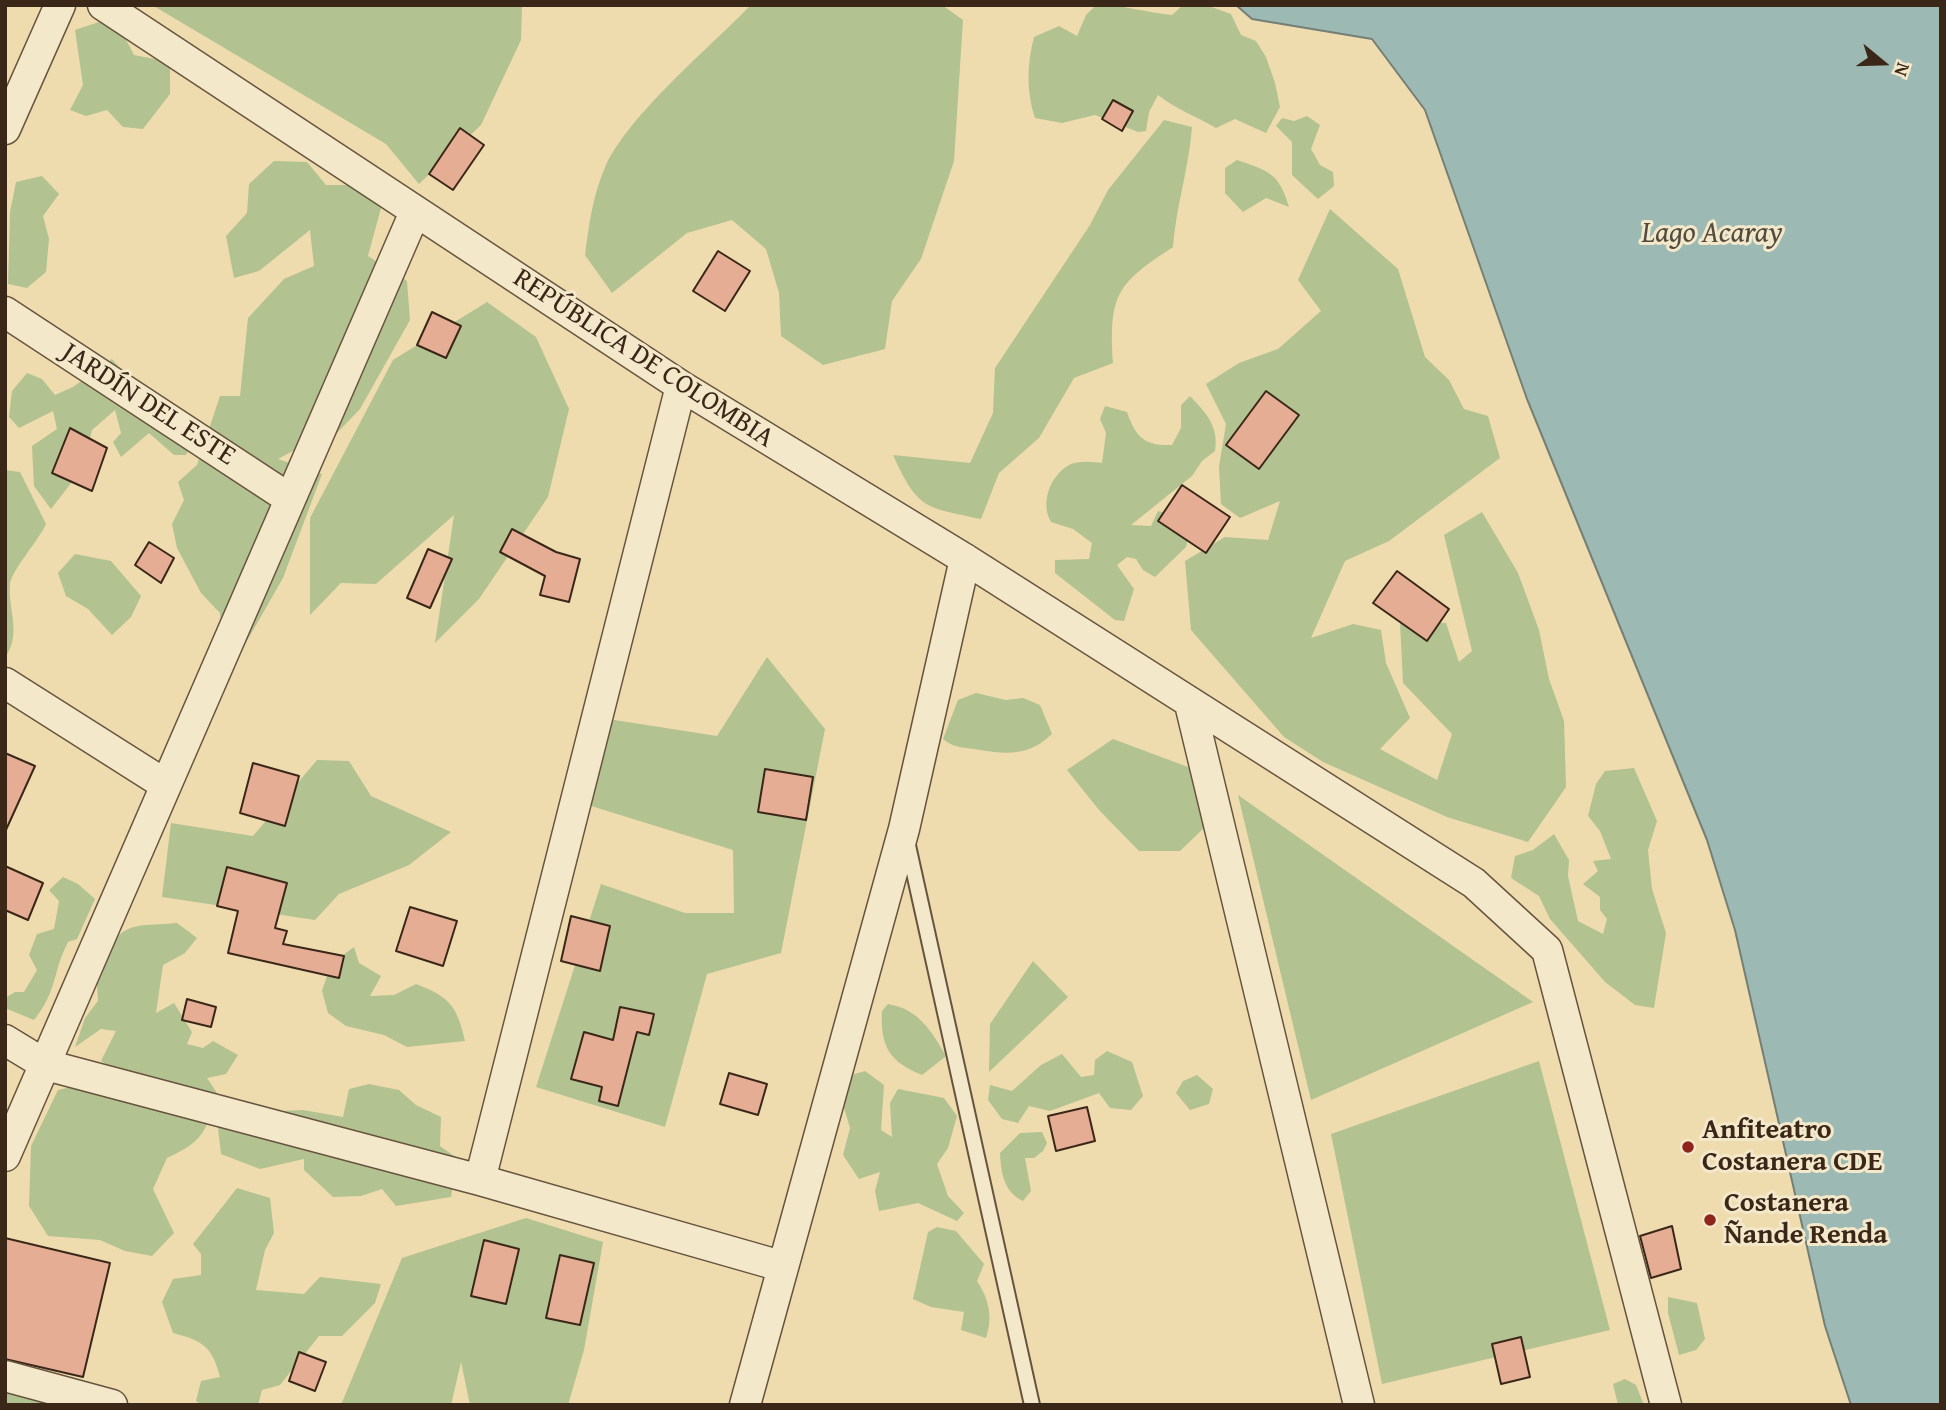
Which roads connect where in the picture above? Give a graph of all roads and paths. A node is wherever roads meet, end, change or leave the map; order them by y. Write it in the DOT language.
graph roads {
  1 [pos="60,5"];
  2 [pos="103,5"];
  3 [pos="5,129"];
  4 [pos="415,212"];
  5 [pos="5,312"];
  6 [pos="681,386"];
  7 [pos="290,499"];
  8 [pos="965,559"];
  9 [pos="5,683"];
  10 [pos="1190,704"];
  11 [pos="166,785"];
  12 [pos="904,829"];
  13 [pos="5,1040"];
  14 [pos="46,1065"];
  15 [pos="5,1156"];
  16 [pos="480,1180"];
  17 [pos="780,1266"];
  18 [pos="5,1376"];
  19 [pos="112,1405"];
  20 [pos="745,1405"];
  21 [pos="1032,1405"];
  22 [pos="1359,1405"];
  23 [pos="1666,1405"];
  1 -- 3 [label="street"];
  2 -- 4 [label="street, REPÚBLICA DE COLOMBIA"];
  4 -- 6 [label="street, REPÚBLICA DE COLOMBIA"];
  4 -- 7 [label="street"];
  5 -- 7 [label="street, JARDÍN DEL ESTE"];
  6 -- 8 [label="street, REPÚBLICA DE COLOMBIA"];
  6 -- 16 [label="street"];
  7 -- 11 [label="street"];
  8 -- 10 [label="street, REPÚBLICA DE COLOMBIA"];
  8 -- 12 [label="street"];
  9 -- 11 [label="street"];
  10 -- 22 [label="street"];
  10 -- 23 [label="street, REPÚBLICA DE COLOMBIA"];
  11 -- 14 [label="street"];
  12 -- 17 [label="street"];
  12 -- 21 [label="lane"];
  13 -- 14 [label="street"];
  14 -- 15 [label="street"];
  14 -- 16 [label="street"];
  16 -- 17 [label="street"];
  17 -- 20 [label="street"];
  18 -- 19 [label="street"];
}
